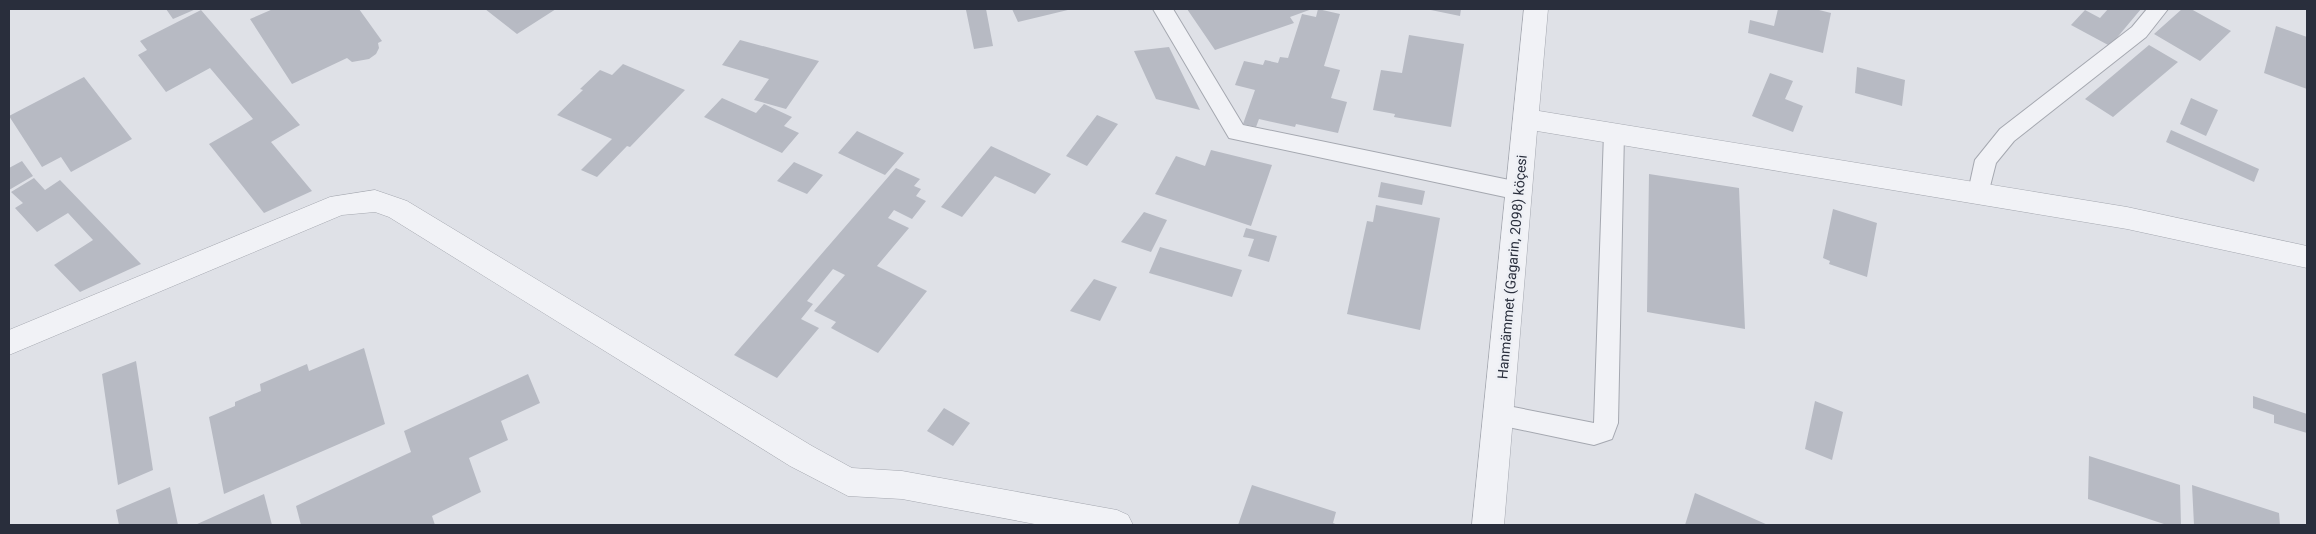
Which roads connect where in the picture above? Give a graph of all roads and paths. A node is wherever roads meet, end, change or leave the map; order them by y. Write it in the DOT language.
graph roads {
  1 [pos="1163,9"];
  2 [pos="1536,9"];
  3 [pos="2158,9"];
  4 [pos="1526,119"];
  5 [pos="1614,133"];
  6 [pos="1519,191"];
  7 [pos="1979,192"];
  8 [pos="2307,257"];
  9 [pos="9,343"];
  10 [pos="1498,415"];
  11 [pos="1117,525"];
  12 [pos="1488,525"];
  1 -- 6 [label="lane"];
  2 -- 4 [label="street, Hanmämmet (Gagarin, 2098) köçesi"];
  3 -- 7 [label="lane"];
  4 -- 5 [label="street"];
  4 -- 6 [label="street, Hanmämmet (Gagarin, 2098) köçesi"];
  5 -- 7 [label="street"];
  5 -- 10 [label="lane"];
  6 -- 10 [label="street, Hanmämmet (Gagarin, 2098) köçesi"];
  7 -- 8 [label="street"];
  9 -- 11 [label="street"];
  10 -- 12 [label="street, Hanmämmet (Gagarin, 2098) köçesi"];
}
